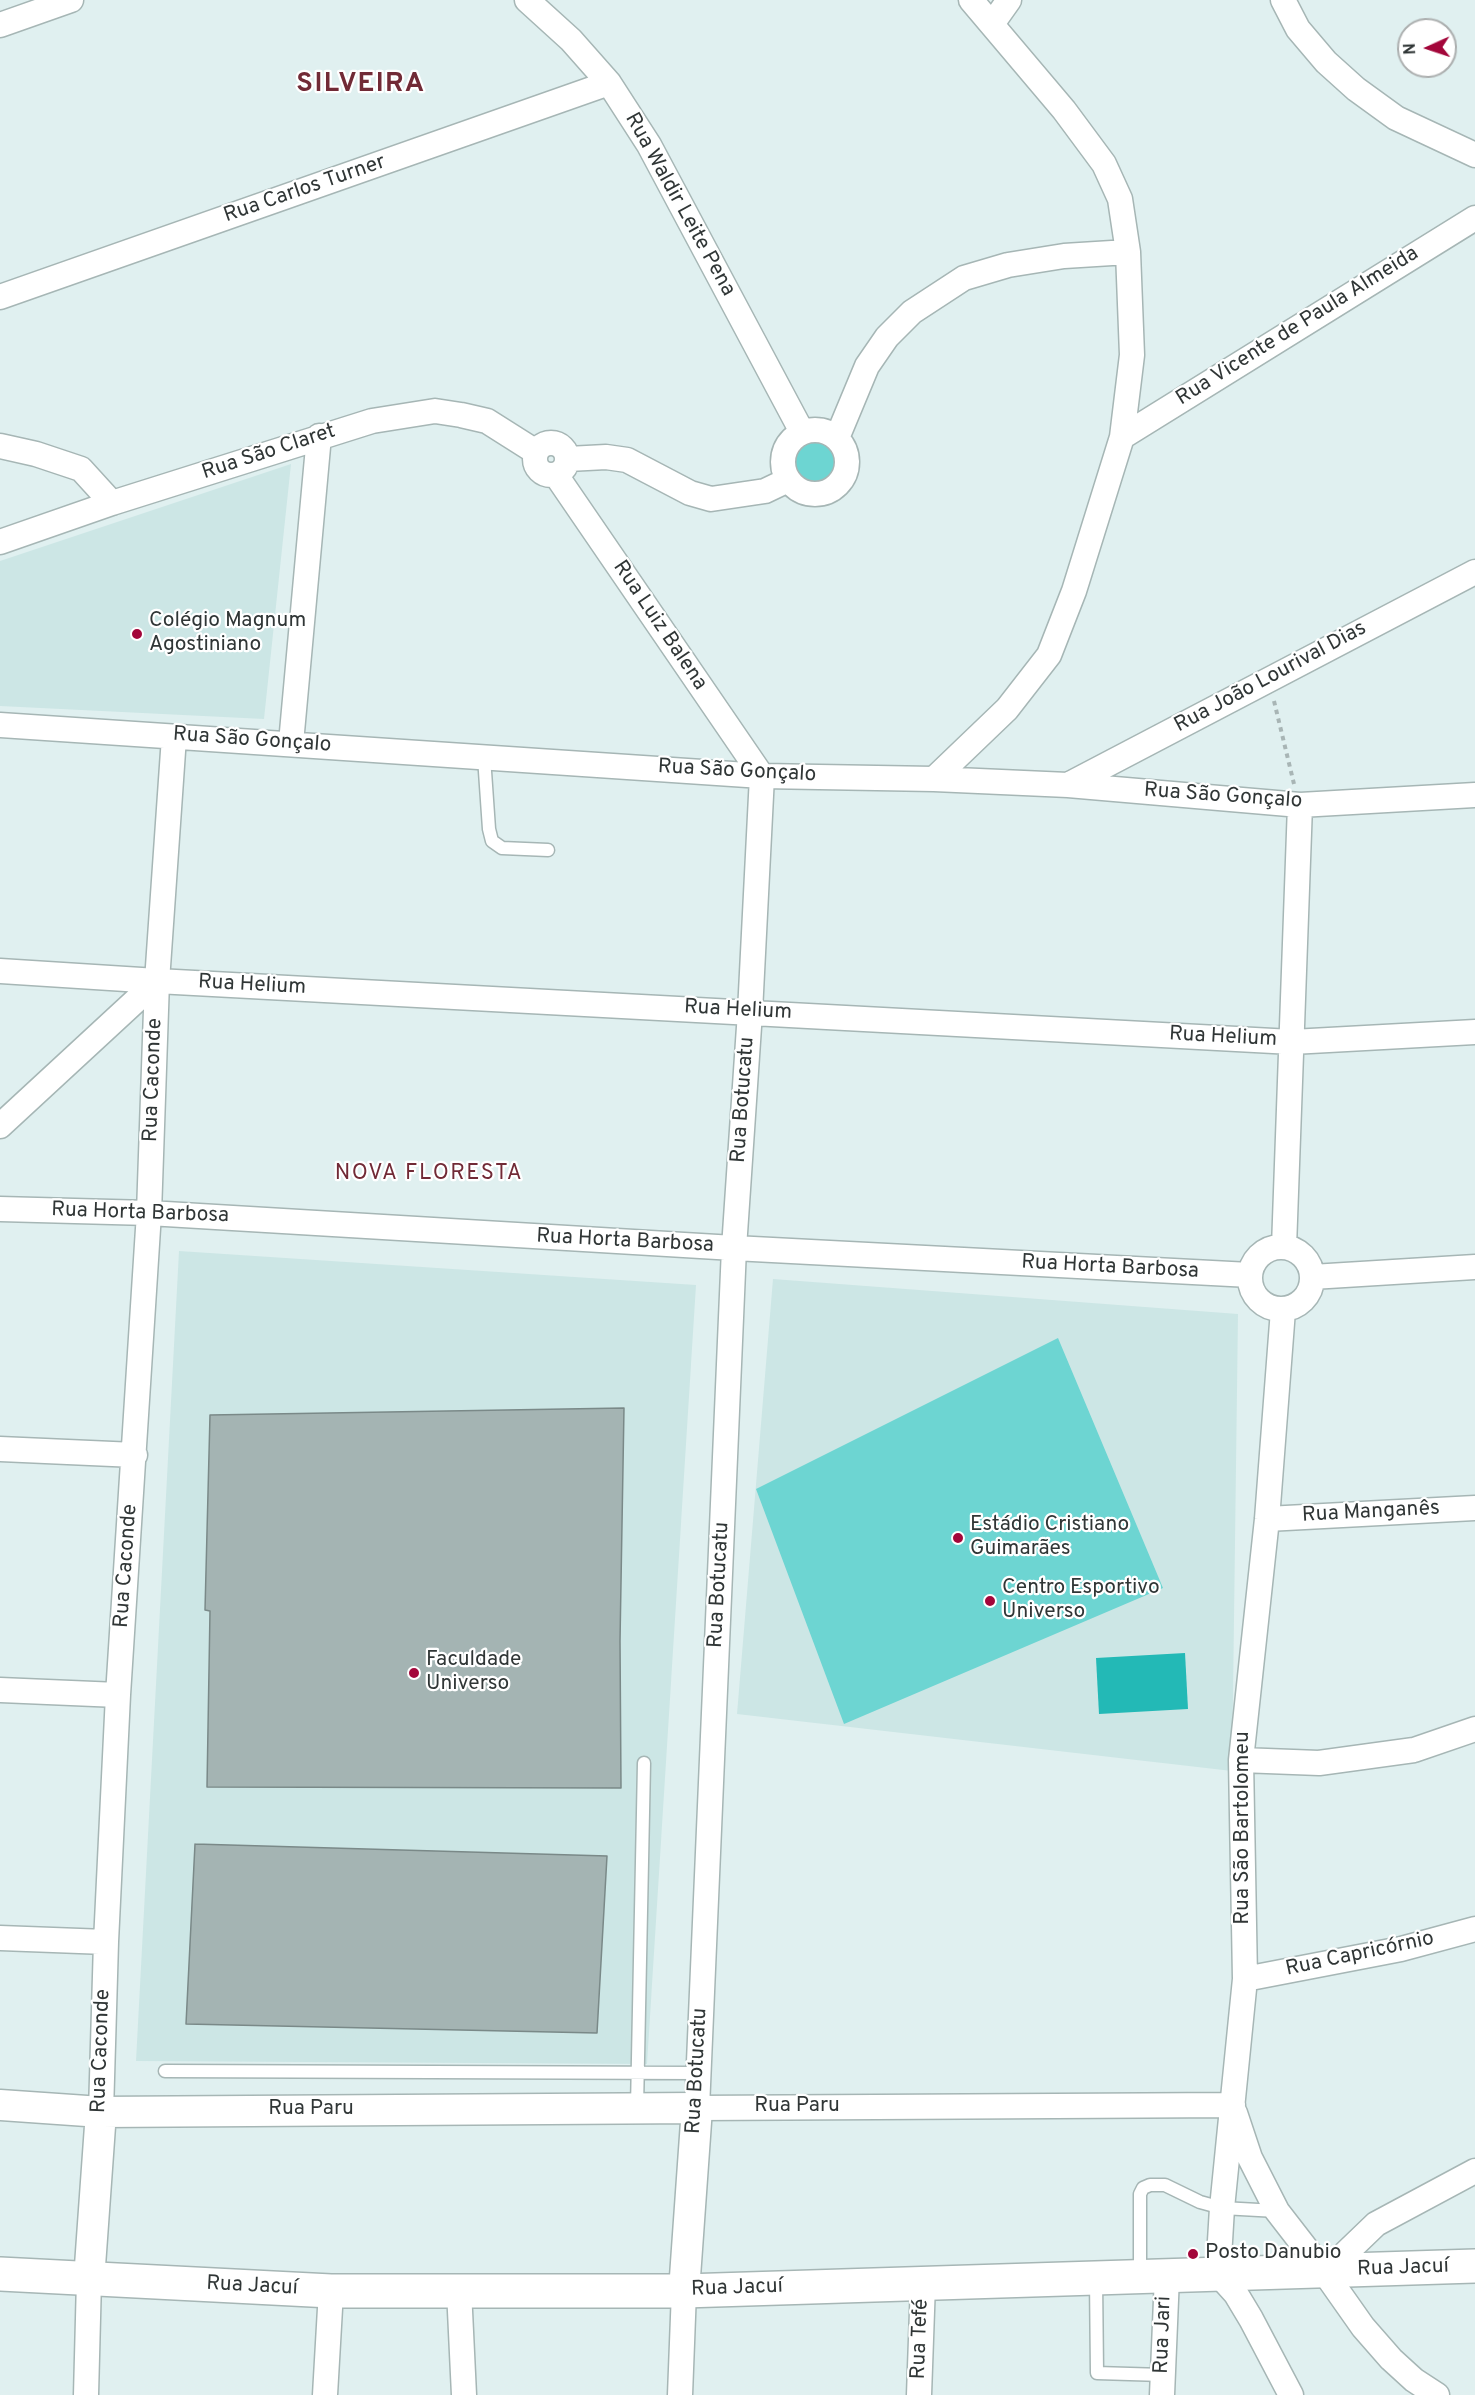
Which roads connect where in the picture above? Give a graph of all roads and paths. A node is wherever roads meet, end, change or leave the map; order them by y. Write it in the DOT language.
graph roads {
  1 [pos="71,0"];
  2 [pos="527,0"];
  3 [pos="971,0"];
  4 [pos="1009,0"];
  5 [pos="1283,0"];
  6 [pos="44,4"];
  7 [pos="992,24"];
  8 [pos="0,25"];
  9 [pos="609,83"];
  10 [pos="1475,155"];
  11 [pos="1475,218"];
  12 [pos="1128,252"];
  13 [pos="0,297"];
  14 [pos="802,432"];
  15 [pos="319,436"];
  16 [pos="1122,437"];
  17 [pos="837,438"];
  18 [pos="0,446"];
  19 [pos="536,452"];
  20 [pos="562,467"];
  21 [pos="788,480"];
  22 [pos="112,503"];
  23 [pos="0,542"];
  24 [pos="1475,572"];
  25 [pos="1268,678"];
  26 [pos="0,725"];
  27 [pos="174,737"];
  28 [pos="291,744"];
  29 [pos="484,757"];
  30 [pos="762,776"];
  31 [pos="934,779"];
  32 [pos="1068,785"];
  33 [pos="1475,795"];
  34 [pos="1300,805"];
  35 [pos="548,850"];
  36 [pos="0,971"];
  37 [pos="157,981"];
  38 [pos="750,1012"];
  39 [pos="1475,1032"];
  40 [pos="1292,1042"];
  41 [pos="0,1126"];
  42 [pos="0,1209"];
  43 [pos="149,1213"];
  44 [pos="1284,1247"];
  45 [pos="734,1248"];
  46 [pos="1475,1267"];
  47 [pos="1250,1275"];
  48 [pos="1312,1277"];
  49 [pos="1283,1310"];
  50 [pos="0,1449"];
  51 [pos="135,1455"];
  52 [pos="1475,1508"];
  53 [pos="1267,1519"];
  54 [pos="0,1690"];
  55 [pos="118,1695"];
  56 [pos="1475,1729"];
  57 [pos="1241,1760"];
  58 [pos="644,1763"];
  59 [pos="1475,1929"];
  60 [pos="0,1938"];
  61 [pos="106,1942"];
  62 [pos="1245,1979"];
  63 [pos="165,2071"];
  64 [pos="638,2073"];
  65 [pos="698,2073"];
  66 [pos="0,2105"];
  67 [pos="1233,2105"];
  68 [pos="637,2108"];
  69 [pos="697,2108"];
  70 [pos="101,2112"];
  71 [pos="1475,2171"];
  72 [pos="1222,2208"];
  73 [pos="1277,2211"];
  74 [pos="1475,2266"];
  75 [pos="1325,2272"];
  76 [pos="0,2274"];
  77 [pos="1218,2274"];
  78 [pos="1153,2276"];
  79 [pos="1096,2278"];
  80 [pos="89,2280"];
  81 [pos="922,2283"];
  82 [pos="459,2290"];
  83 [pos="331,2291"];
  84 [pos="684,2291"];
  85 [pos="1162,2385"];
  86 [pos="86,2395"];
  87 [pos="325,2395"];
  88 [pos="464,2395"];
  89 [pos="680,2395"];
  90 [pos="919,2395"];
  91 [pos="1291,2395"];
  92 [pos="1437,2395"];
  1 -- 6 [label="street"];
  2 -- 9 [label="street, Rua Waldir Leite Pena"];
  3 -- 7 [label="street"];
  4 -- 7 [label="street"];
  5 -- 10 [label="street"];
  6 -- 8 [label="street"];
  7 -- 12 [label="street"];
  9 -- 13 [label="street, Rua Carlos Turner"];
  9 -- 14 [label="street, Rua Waldir Leite Pena"];
  11 -- 16 [label="street, Rua Vicente de Paula Almeida"];
  12 -- 16 [label="street"];
  12 -- 17 [label="street"];
  14 -- 17 [label="street"];
  14 -- 21 [label="street"];
  15 -- 19 [label="street, Rua São Claret"];
  15 -- 22 [label="street, Rua São Claret"];
  15 -- 28 [label="street"];
  16 -- 31 [label="street"];
  17 -- 21 [label="street"];
  18 -- 22 [label="street"];
  19 -- 20 [label="street, Rua Luiz Balena"];
  20 -- 21 [label="street"];
  20 -- 30 [label="street, Rua Luiz Balena"];
  22 -- 23 [label="street, Rua São Claret"];
  24 -- 25 [label="street, Rua João Lourival Dias"];
  25 -- 32 [label="street, Rua João Lourival Dias"];
  25 -- 34 [label="path"];
  26 -- 27 [label="street, Rua São Gonçalo"];
  27 -- 28 [label="street, Rua São Gonçalo"];
  27 -- 37 [label="street, Rua Caconde"];
  28 -- 29 [label="street, Rua São Gonçalo"];
  29 -- 30 [label="street, Rua São Gonçalo"];
  29 -- 35 [label="lane"];
  30 -- 31 [label="street, Rua São Gonçalo"];
  30 -- 38 [label="street, Rua Botucatu"];
  31 -- 32 [label="street, Rua São Gonçalo"];
  32 -- 34 [label="street, Rua São Gonçalo"];
  33 -- 34 [label="street, Rua São Gonçalo"];
  34 -- 40 [label="street"];
  36 -- 37 [label="street, Rua Helium"];
  37 -- 38 [label="street, Rua Helium"];
  37 -- 41 [label="street"];
  37 -- 43 [label="street, Rua Caconde"];
  38 -- 40 [label="street, Rua Helium"];
  38 -- 45 [label="street, Rua Botucatu"];
  39 -- 40 [label="street, Rua Helium"];
  40 -- 44 [label="street"];
  42 -- 43 [label="street, Rua Horta Barbosa"];
  43 -- 45 [label="street, Rua Horta Barbosa"];
  43 -- 51 [label="street, Rua Caconde"];
  44 -- 47 [label="street"];
  44 -- 48 [label="street"];
  45 -- 47 [label="street, Rua Horta Barbosa"];
  45 -- 65 [label="street, Rua Botucatu"];
  46 -- 48 [label="street"];
  47 -- 49 [label="street"];
  48 -- 49 [label="street"];
  49 -- 53 [label="street, Rua São Bartolomeu"];
  50 -- 51 [label="street"];
  51 -- 55 [label="street, Rua Caconde"];
  52 -- 53 [label="street, Rua Manganês"];
  53 -- 57 [label="street, Rua São Bartolomeu"];
  54 -- 55 [label="street"];
  55 -- 61 [label="street, Rua Caconde"];
  56 -- 57 [label="street"];
  57 -- 62 [label="street, Rua São Bartolomeu"];
  58 -- 64 [label="lane"];
  59 -- 62 [label="street, Rua Capricórnio"];
  60 -- 61 [label="street"];
  61 -- 70 [label="street, Rua Caconde"];
  62 -- 67 [label="street, Rua São Bartolomeu"];
  63 -- 64 [label="lane"];
  64 -- 65 [label="lane"];
  64 -- 68 [label="lane"];
  65 -- 69 [label="street, Rua Botucatu"];
  66 -- 70 [label="street, Rua Paru"];
  67 -- 69 [label="street, Rua Paru"];
  67 -- 72 [label="street, Rua São Bartolomeu"];
  67 -- 73 [label="street"];
  68 -- 69 [label="street, Rua Paru"];
  68 -- 70 [label="street, Rua Paru"];
  69 -- 84 [label="street, Rua Botucatu"];
  70 -- 80 [label="street, Rua Caconde"];
  71 -- 75 [label="street"];
  72 -- 73 [label="lane"];
  72 -- 77 [label="street, Rua São Bartolomeu"];
  72 -- 78 [label="lane"];
  73 -- 75 [label="street"];
  74 -- 75 [label="main road, Rua Jacuí"];
  75 -- 77 [label="main road, Rua Jacuí"];
  75 -- 92 [label="street"];
  76 -- 80 [label="main road, Rua Jacuí"];
  77 -- 78 [label="main road, Rua Jacuí"];
  77 -- 91 [label="street"];
  78 -- 79 [label="main road, Rua Jacuí"];
  78 -- 85 [label="street, Rua Jari"];
  79 -- 81 [label="main road, Rua Jacuí"];
  79 -- 85 [label="lane"];
  80 -- 83 [label="main road, Rua Jacuí"];
  80 -- 86 [label="street, Rua Caconde"];
  81 -- 84 [label="main road, Rua Jacuí"];
  81 -- 90 [label="street, Rua Tefé"];
  82 -- 83 [label="main road, Rua Jacuí"];
  82 -- 84 [label="main road, Rua Jacuí"];
  82 -- 88 [label="street"];
  83 -- 87 [label="street"];
  84 -- 89 [label="street, Rua Botucatu"];
}
